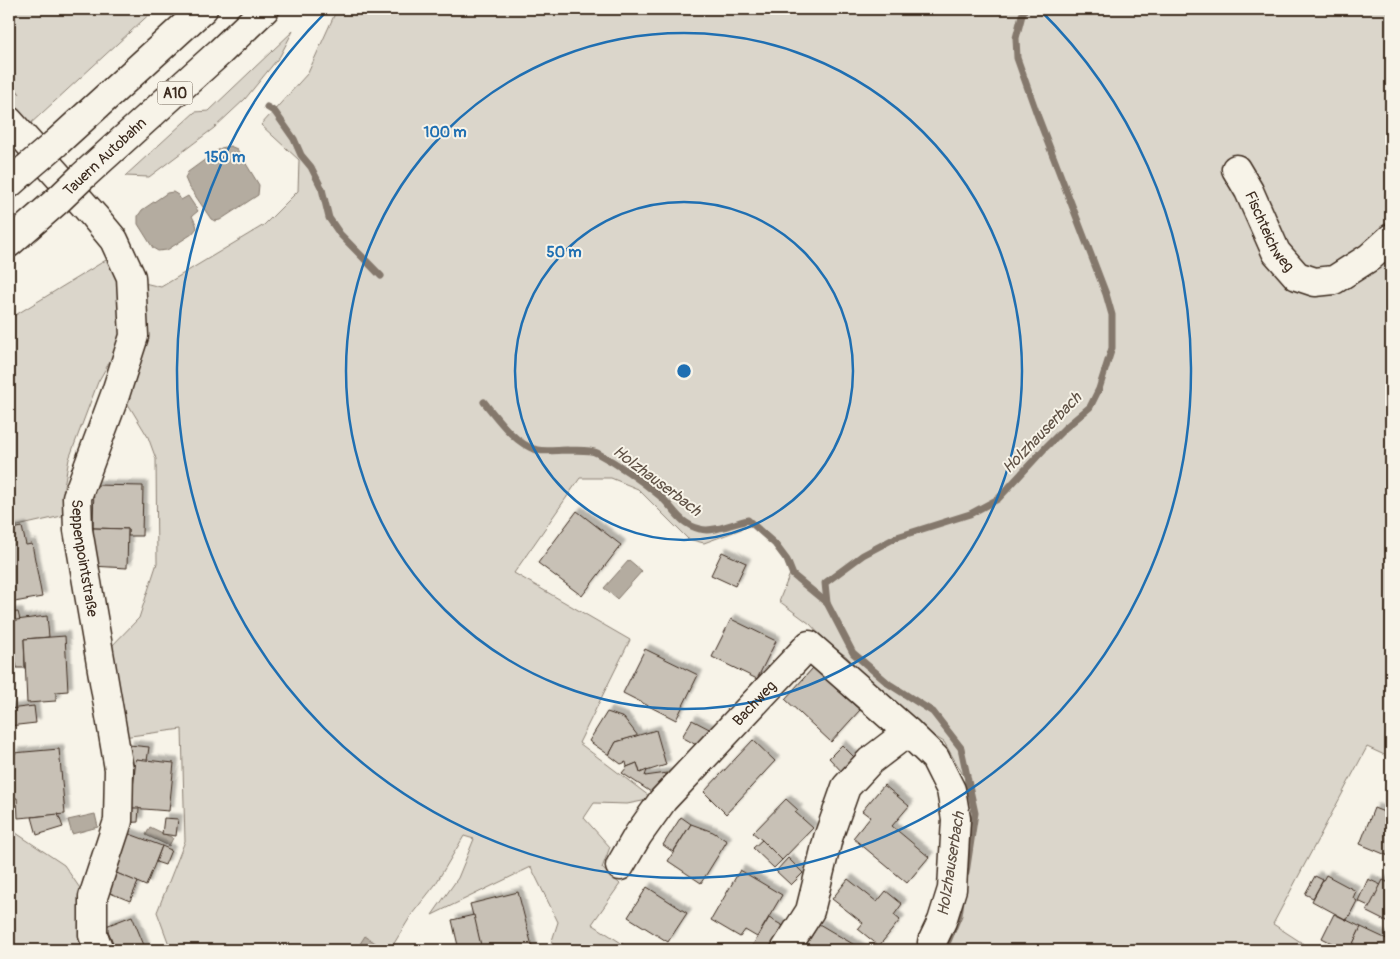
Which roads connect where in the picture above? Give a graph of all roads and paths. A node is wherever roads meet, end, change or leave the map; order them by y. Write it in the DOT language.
graph roads {
  1 [pos="203,9"];
  2 [pos="266,9"];
  3 [pos="9,121"];
  4 [pos="1236,169"];
  5 [pos="18,176"];
  6 [pos="1391,238"];
  7 [pos="9,243"];
  8 [pos="908,732"];
  9 [pos="620,866"];
  10 [pos="100,950"];
  11 [pos="786,950"];
  12 [pos="933,950"];
  1 -- 5 [label="main road, bridge"];
  2 -- 7 [label="main road, Tauern Autobahn / A10, bridge"];
  3 -- 10 [label="main road, Seppenpointstraße"];
  4 -- 6 [label="main road, Fischteichweg"];
  8 -- 9 [label="main road, Bachweg"];
  8 -- 11 [label="main road"];
  8 -- 12 [label="main road, Bachweg"];
}
